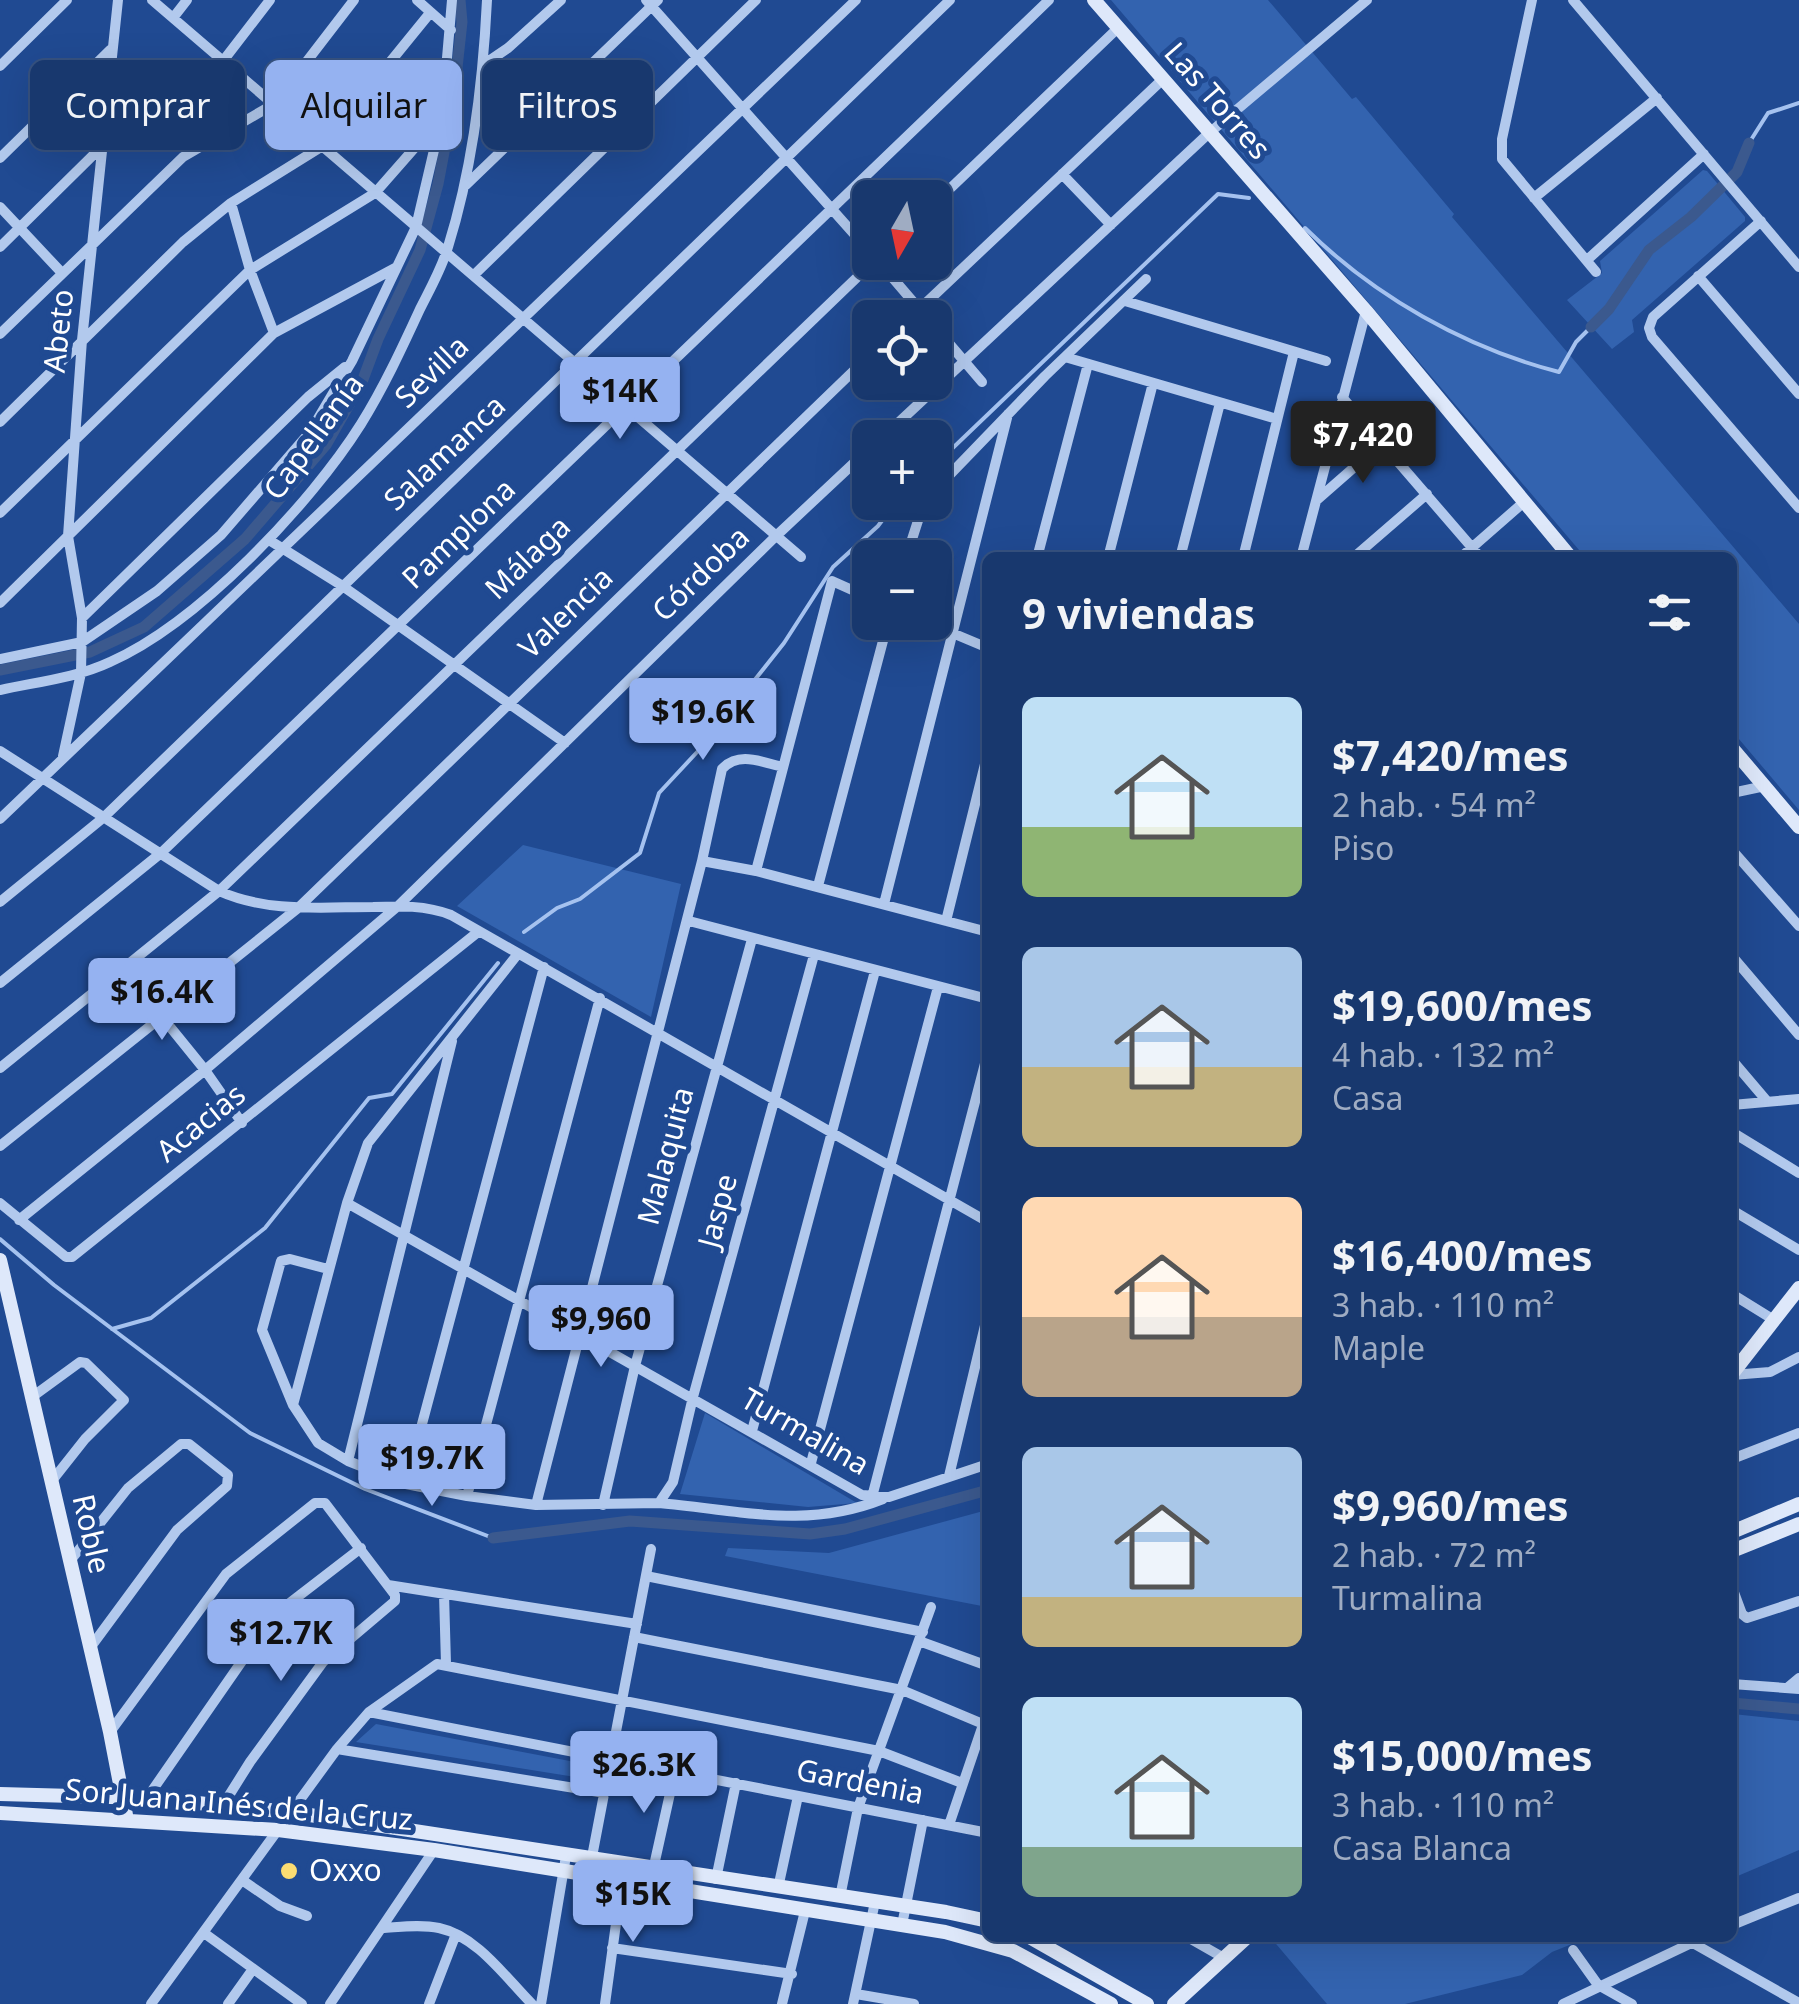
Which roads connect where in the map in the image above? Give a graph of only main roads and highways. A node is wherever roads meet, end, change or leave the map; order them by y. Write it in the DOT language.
graph roads {
  1 [pos="1094,0"];
  2 [pos="1566,552"];
  3 [pos="1737,754"];
  4 [pos="1799,827"];
  5 [pos="0,1260"];
  6 [pos="1799,1288"];
  7 [pos="1737,1368"];
  8 [pos="1799,1504"];
  9 [pos="1799,1524"];
  10 [pos="1737,1530"];
  11 [pos="1737,1549"];
  12 [pos="0,1794"];
  13 [pos="122,1798"];
  14 [pos="0,1813"];
  15 [pos="127,1820"];
  16 [pos="376,1826"];
  17 [pos="374,1842"];
  18 [pos="564,1864"];
  19 [pos="590,1868"];
  20 [pos="982,1920"];
  21 [pos="982,1940"];
  22 [pos="988,1942"];
  23 [pos="1038,1942"];
  24 [pos="1242,1942"];
  25 [pos="1110,2004"];
  26 [pos="1147,2004"];
  27 [pos="1174,2004"];
  1 -- 2 [label="main road, Las Torres"];
  3 -- 4 [label="main road"];
  5 -- 13 [label="main road, Roble"];
  6 -- 7 [label="main road"];
  8 -- 10 [label="main road"];
  9 -- 11 [label="main road"];
  12 -- 13 [label="main road, Sor Juana Inés de la Cruz"];
  13 -- 15 [label="main road, Roble"];
  13 -- 16 [label="main road, Sor Juana Inés de la Cruz"];
  14 -- 15 [label="main road, Sor Juana Inés de la Cruz"];
  15 -- 17 [label="main road, Sor Juana Inés de la Cruz"];
  16 -- 17 [label="main road"];
  16 -- 18 [label="main road, Sor Juana Inés de la Cruz"];
  17 -- 18 [label="main road, Sor Juana Inés de la Cruz"];
  18 -- 19 [label="main road, Sor Juana Inés de la Cruz"];
  19 -- 20 [label="main road, Sor Juana Inés de la Cruz"];
  19 -- 21 [label="main road, Sor Juana Inés de la Cruz"];
  22 -- 25 [label="main road, Sor Juana Inés de la Cruz"];
  23 -- 26 [label="main road"];
  24 -- 27 [label="main road"];
}
